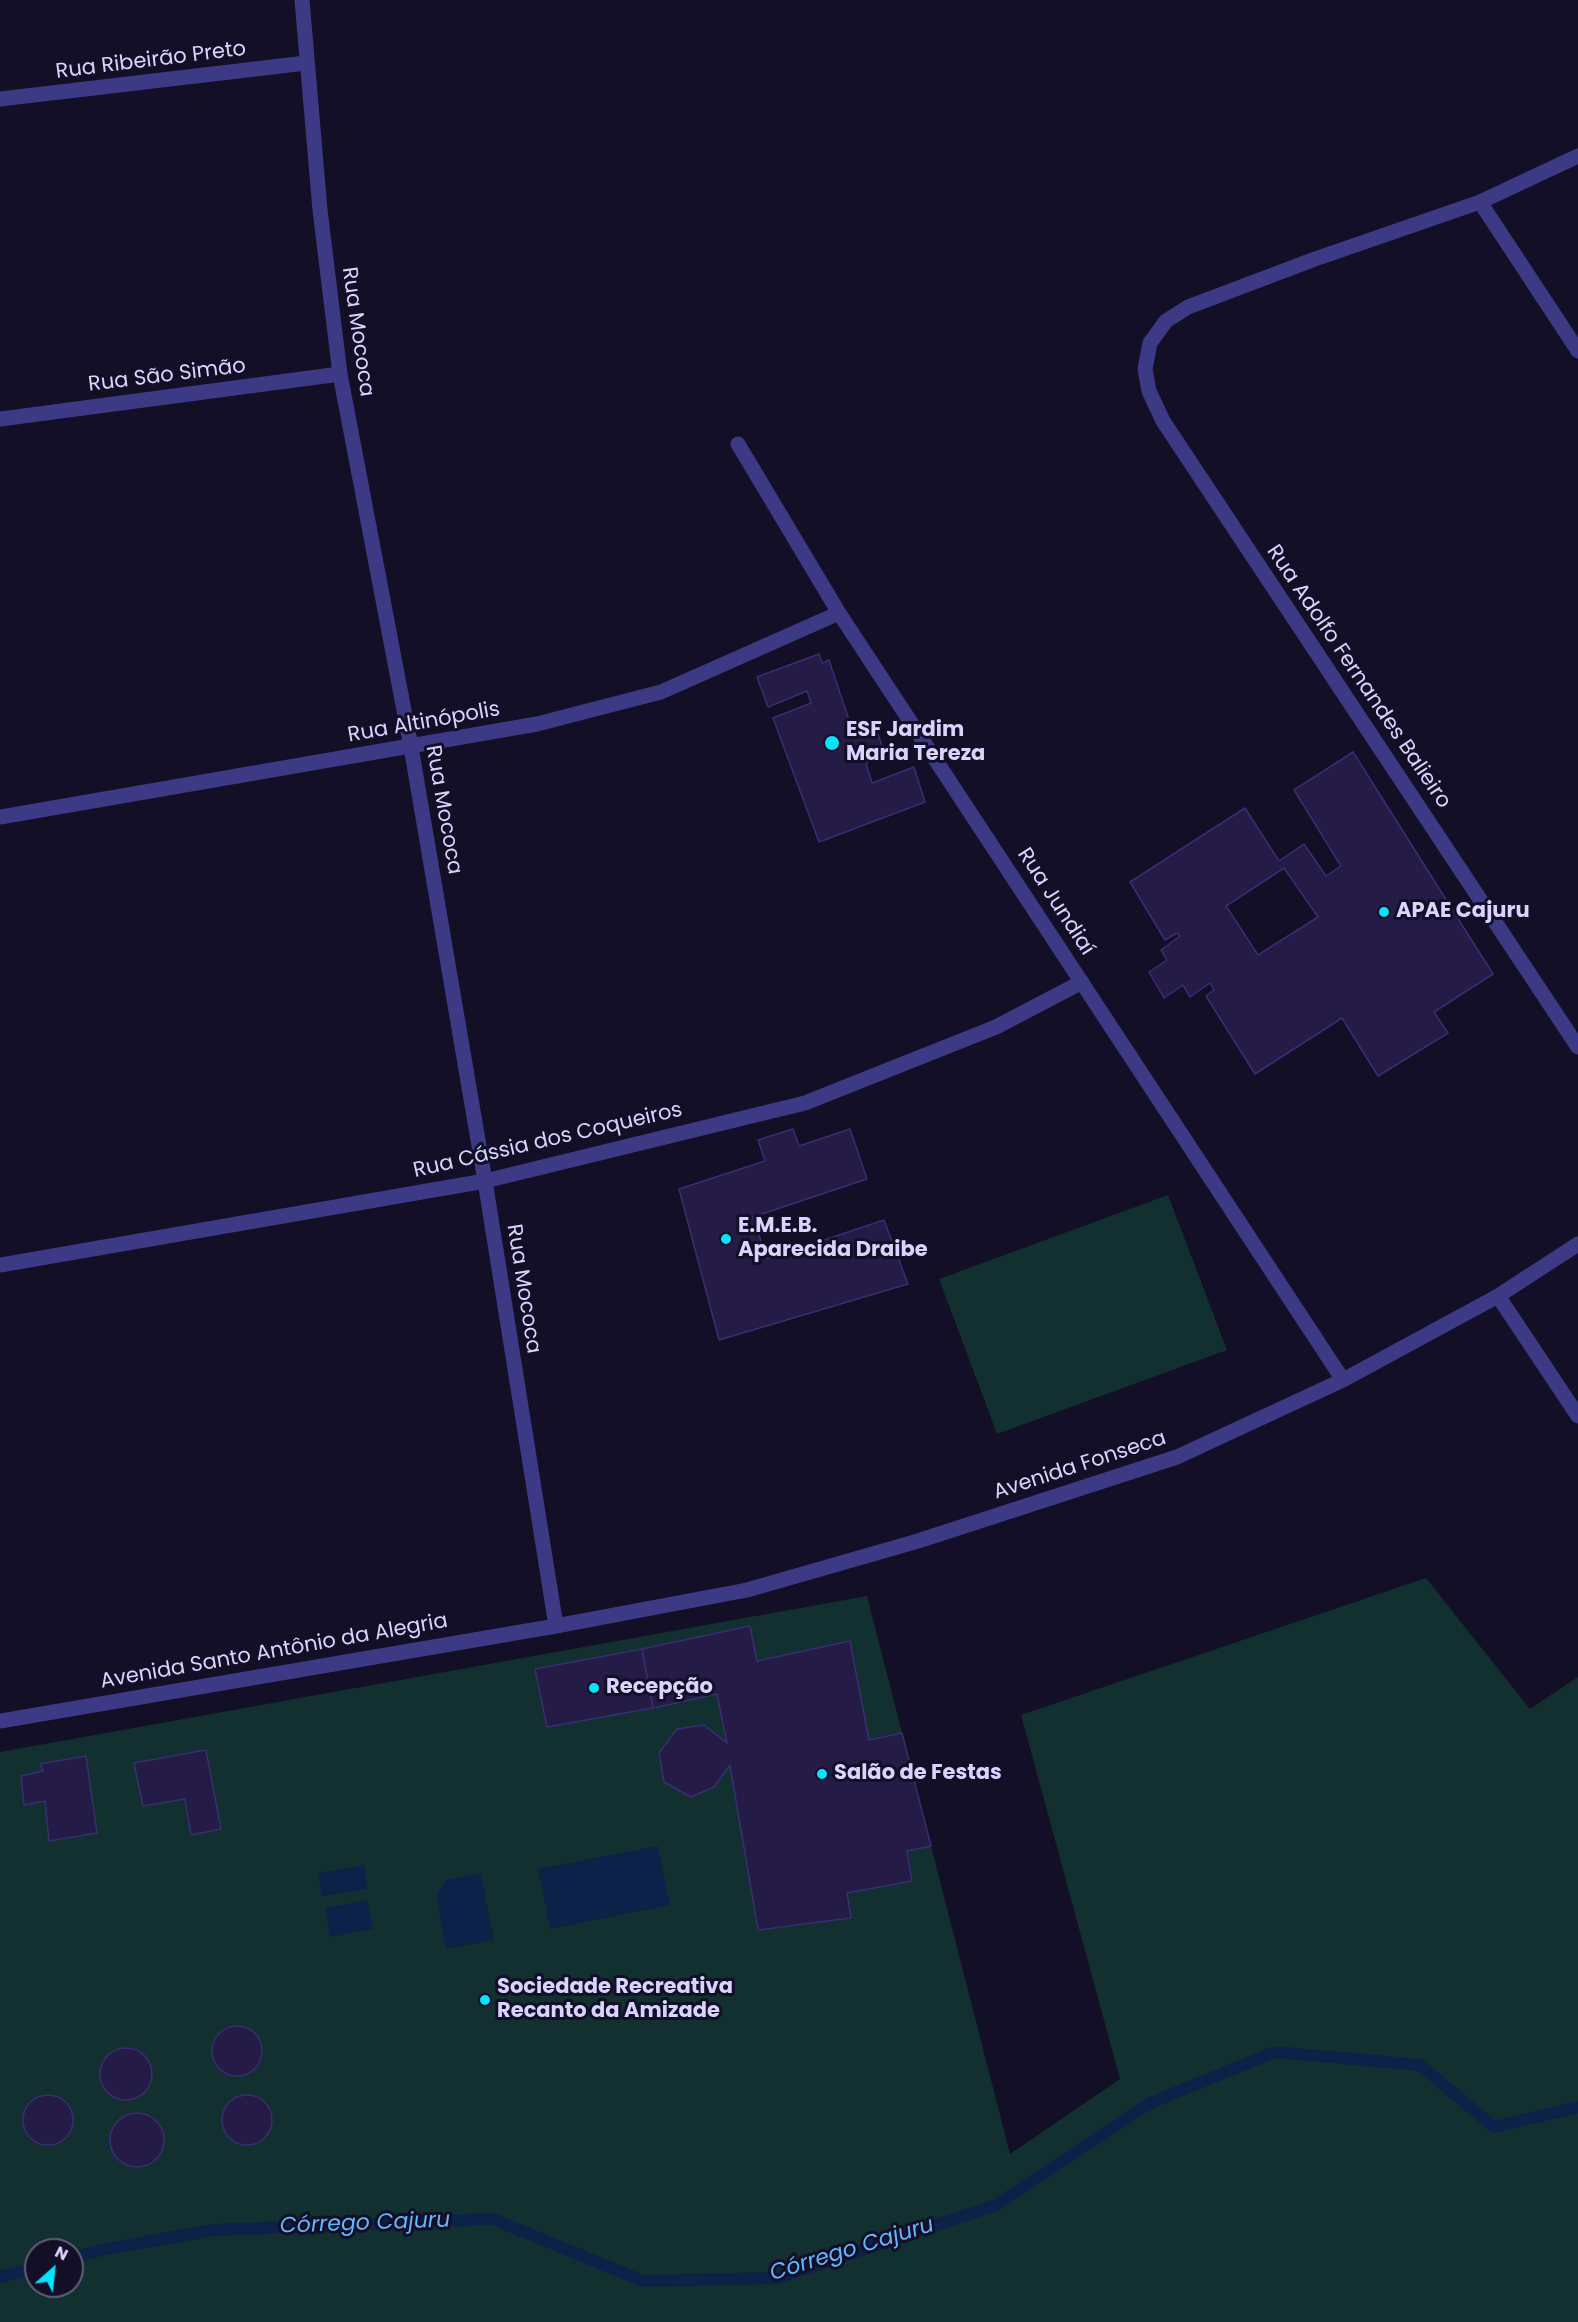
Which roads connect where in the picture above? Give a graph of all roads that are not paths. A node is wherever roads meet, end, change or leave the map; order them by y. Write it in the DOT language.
graph roads {
  1 [pos="302,0"];
  2 [pos="306,63"];
  3 [pos="0,99"];
  4 [pos="1578,156"];
  5 [pos="1480,202"];
  6 [pos="1578,351"];
  7 [pos="340,374"];
  8 [pos="0,419"];
  9 [pos="738,444"];
  10 [pos="839,613"];
  11 [pos="411,747"];
  12 [pos="0,817"];
  13 [pos="1082,982"];
  14 [pos="1578,1047"];
  15 [pos="485,1181"];
  16 [pos="1578,1244"];
  17 [pos="0,1265"];
  18 [pos="1498,1296"];
  19 [pos="1342,1380"];
  20 [pos="1578,1416"];
  21 [pos="556,1626"];
  22 [pos="0,1721"];
  1 -- 2 [label="street, Rua Mococa"];
  2 -- 3 [label="street, Rua Ribeirão Preto"];
  2 -- 7 [label="street, Rua Mococa"];
  4 -- 5 [label="street"];
  5 -- 6 [label="street"];
  5 -- 14 [label="street, Rua Adolfo Fernandes Balieiro"];
  7 -- 8 [label="street, Rua São Simão"];
  7 -- 11 [label="street, Rua Mococa"];
  9 -- 10 [label="street, Rua Jundiaí"];
  10 -- 11 [label="street, Rua Altinópolis"];
  10 -- 13 [label="street, Rua Jundiaí"];
  11 -- 12 [label="street, Rua Altinópolis"];
  11 -- 15 [label="street, Rua Mococa"];
  13 -- 15 [label="street, Rua Cássia dos Coqueiros"];
  13 -- 19 [label="street, Rua Jundiaí"];
  15 -- 17 [label="street, Rua Cássia dos Coqueiros"];
  15 -- 21 [label="street, Rua Mococa"];
  16 -- 18 [label="street, Avenida Fonseca"];
  18 -- 19 [label="street, Avenida Fonseca"];
  18 -- 20 [label="street"];
  19 -- 21 [label="street, Avenida Fonseca"];
  21 -- 22 [label="street, Avenida Santo Antônio da Alegria"];
}
